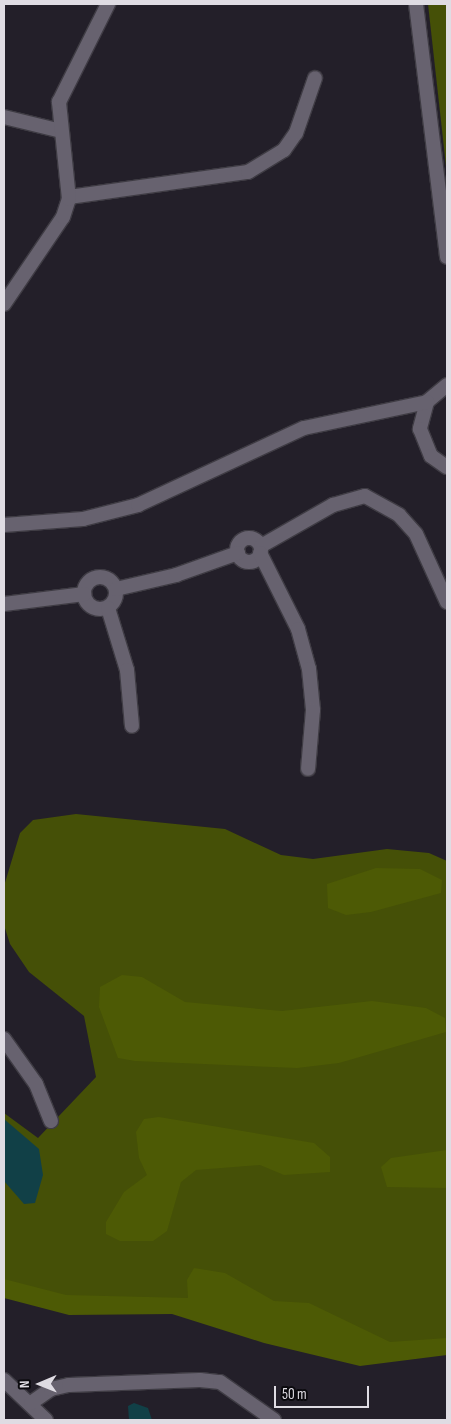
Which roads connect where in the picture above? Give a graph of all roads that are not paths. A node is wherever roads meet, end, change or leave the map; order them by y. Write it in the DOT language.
graph roads {
  1 [pos="108,4"];
  2 [pos="416,4"];
  3 [pos="315,78"];
  4 [pos="4,117"];
  5 [pos="61,131"];
  6 [pos="69,197"];
  7 [pos="447,257"];
  8 [pos="4,304"];
  9 [pos="447,384"];
  10 [pos="427,402"];
  11 [pos="447,466"];
  12 [pos="4,525"];
  13 [pos="260,550"];
  14 [pos="116,589"];
  15 [pos="84,594"];
  16 [pos="447,602"];
  17 [pos="4,604"];
  18 [pos="108,608"];
  19 [pos="132,726"];
  20 [pos="308,769"];
  21 [pos="4,1039"];
  22 [pos="51,1121"];
  23 [pos="4,1380"];
  24 [pos="31,1403"];
  25 [pos="46,1420"];
  26 [pos="274,1420"];
  1 -- 5 [label="street"];
  2 -- 7 [label="street"];
  3 -- 6 [label="street"];
  4 -- 5 [label="street"];
  5 -- 6 [label="street"];
  6 -- 8 [label="street"];
  9 -- 10 [label="street"];
  10 -- 11 [label="street"];
  10 -- 12 [label="street"];
  13 -- 14 [label="street"];
  13 -- 16 [label="street"];
  13 -- 20 [label="street"];
  14 -- 15 [label="street"];
  14 -- 18 [label="street"];
  15 -- 17 [label="street"];
  15 -- 18 [label="street"];
  18 -- 19 [label="street"];
  21 -- 22 [label="street"];
  23 -- 24 [label="street"];
  24 -- 25 [label="street"];
  24 -- 26 [label="street"];
}
